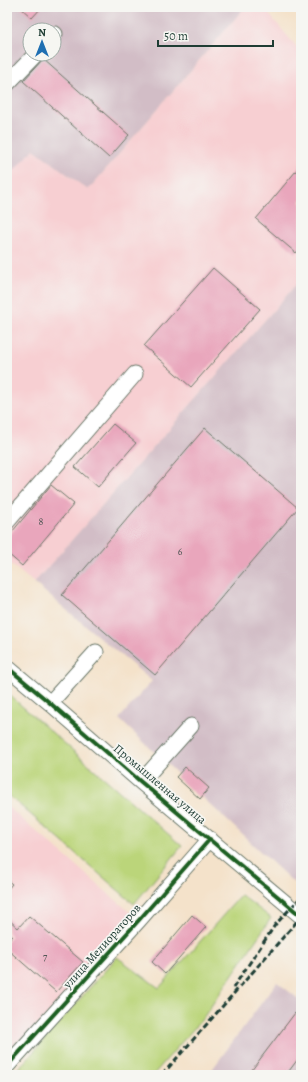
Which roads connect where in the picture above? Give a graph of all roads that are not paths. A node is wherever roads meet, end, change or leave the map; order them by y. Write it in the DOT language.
graph roads {
  1 [pos="28,62"];
  2 [pos="7,84"];
  3 [pos="134,374"];
  4 [pos="7,522"];
  5 [pos="96,652"];
  6 [pos="7,667"];
  7 [pos="50,703"];
  8 [pos="191,726"];
  9 [pos="141,782"];
  10 [pos="210,840"];
  11 [pos="301,916"];
  12 [pos="7,1066"];
  1 -- 2 [label="street"];
  3 -- 4 [label="street"];
  5 -- 7 [label="street"];
  6 -- 7 [label="street, Промышленная улица"];
  7 -- 9 [label="street, Промышленная улица"];
  8 -- 9 [label="street"];
  9 -- 10 [label="street, Промышленная улица"];
  10 -- 11 [label="street, Промышленная улица"];
  10 -- 12 [label="street, улица Мелиораторов"];
}
